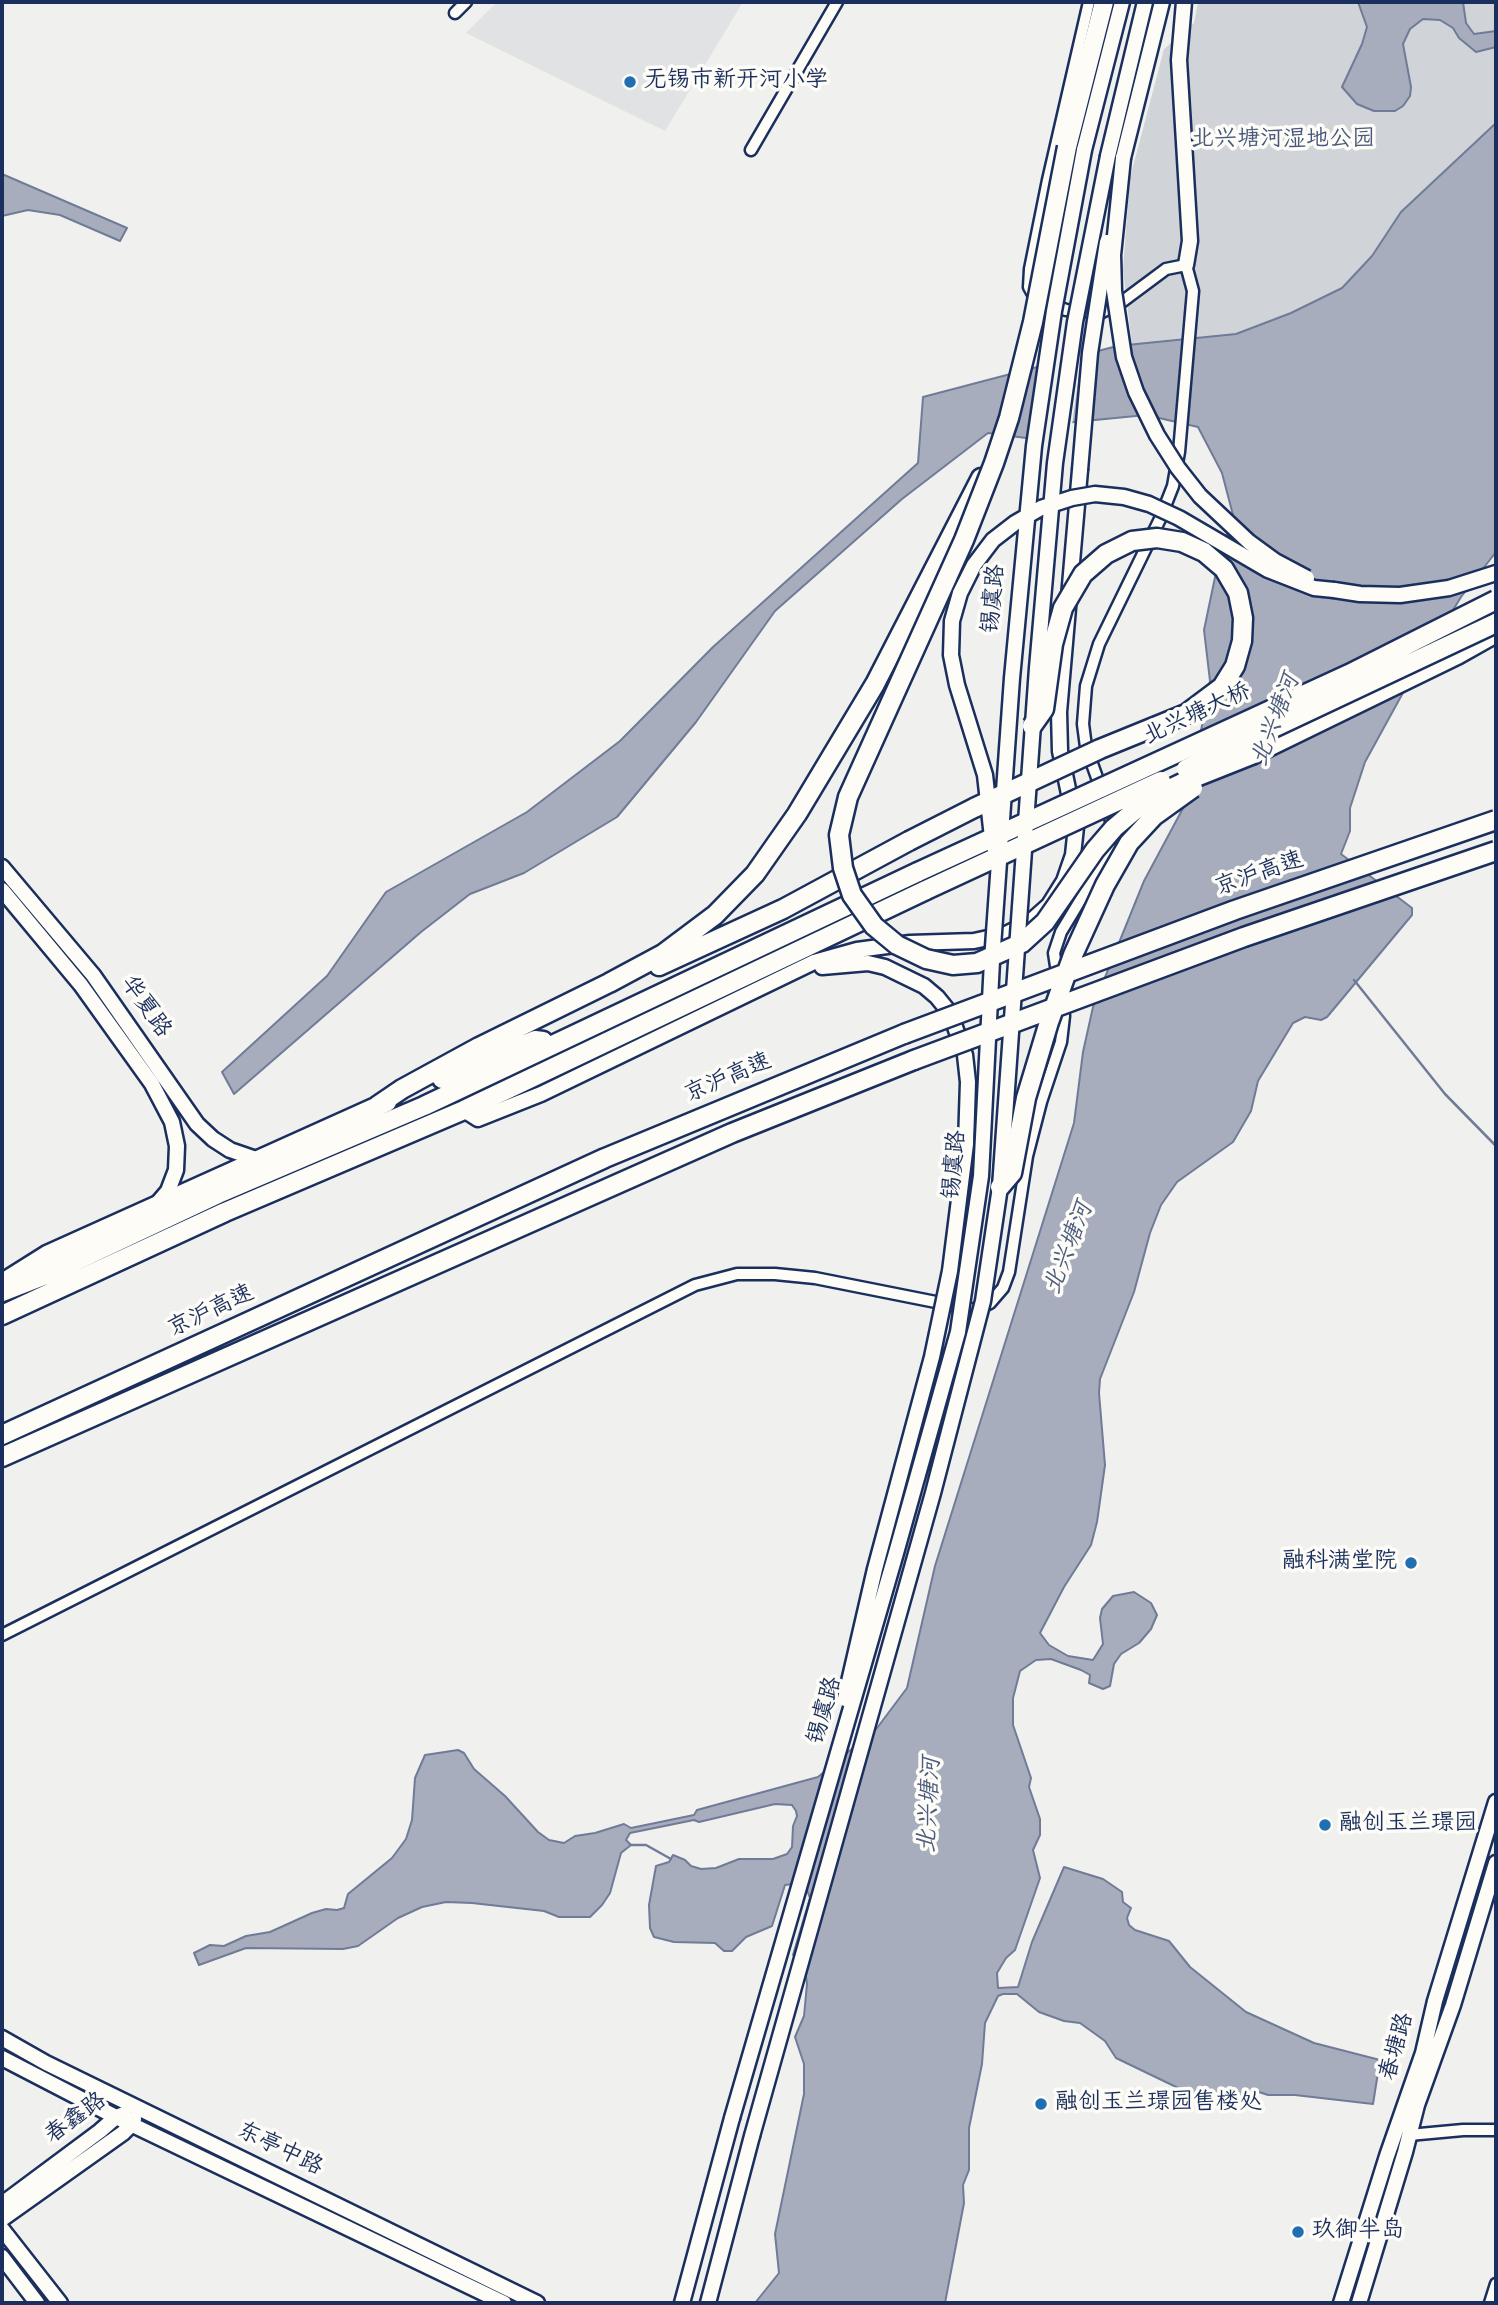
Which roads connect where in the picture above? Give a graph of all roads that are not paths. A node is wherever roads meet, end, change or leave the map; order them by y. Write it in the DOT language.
graph roads {
  1 [pos="466,2"];
  2 [pos="837,2"];
  3 [pos="1089,2"];
  4 [pos="1104,2"];
  5 [pos="1122,2"];
  6 [pos="1145,2"];
  7 [pos="1162,2"];
  8 [pos="1184,2"];
  9 [pos="455,13"];
  10 [pos="1075,148"];
  11 [pos="751,150"];
  12 [pos="1123,158"];
  13 [pos="1186,265"];
  14 [pos="1001,440"];
  15 [pos="1496,573"];
  16 [pos="1334,590"];
  17 [pos="1496,600"];
  18 [pos="1496,623"];
  19 [pos="1496,633"];
  20 [pos="1032,726"];
  21 [pos="1254,754"];
  22 [pos="1496,820"];
  23 [pos="1496,851"];
  24 [pos="2,867"];
  25 [pos="998,882"];
  26 [pos="2,890"];
  27 [pos="803,969"];
  28 [pos="552,1011"];
  29 [pos="553,1044"];
  30 [pos="377,1106"];
  31 [pos="464,1110"];
  32 [pos="259,1160"];
  33 [pos="1000,1187"];
  34 [pos="153,1209"];
  35 [pos="2,1283"];
  36 [pos="2,1292"];
  37 [pos="2,1315"];
  38 [pos="2,1435"];
  39 [pos="2,1457"];
  40 [pos="2,1635"];
  41 [pos="1496,1802"];
  42 [pos="824,1803"];
  43 [pos="1496,1863"];
  44 [pos="2,2039"];
  45 [pos="1428,2054"];
  46 [pos="2,2058"];
  47 [pos="1412,2103"];
  48 [pos="138,2108"];
  49 [pos="116,2117"];
  50 [pos="132,2124"];
  51 [pos="1496,2130"];
  52 [pos="1409,2134"];
  53 [pos="2,2204"];
  54 [pos="2,2219"];
  55 [pos="2,2229"];
  56 [pos="2,2258"];
  57 [pos="1496,2284"];
  58 [pos="37,2303"];
  59 [pos="60,2303"];
  60 [pos="504,2303"];
  61 [pos="537,2303"];
  62 [pos="682,2303"];
  63 [pos="708,2303"];
  64 [pos="1341,2303"];
  65 [pos="1359,2303"];
  66 [pos="1490,2303"];
  1 -- 9 [label="street"];
  2 -- 11 [label="street"];
  3 -- 13 [label="street"];
  4 -- 10 [label="highway"];
  5 -- 10 [label="main road, 锡虞路"];
  6 -- 20 [label="main road, 锡虞路, bridge"];
  7 -- 12 [label="main road"];
  8 -- 13 [label="main road"];
  10 -- 14 [label="highway, bridge"];
  10 -- 25 [label="main road, 锡虞路, bridge"];
  12 -- 16 [label="main road, bridge"];
  12 -- 27 [label="main road, bridge"];
  13 -- 40 [label="street"];
  14 -- 21 [label="highway, bridge"];
  14 -- 28 [label="highway"];
  15 -- 16 [label="main road"];
  16 -- 25 [label="main road, bridge"];
  17 -- 29 [label="highway, 北兴塘大桥, bridge"];
  18 -- 31 [label="highway, 北兴塘大桥, bridge"];
  19 -- 21 [label="highway"];
  20 -- 28 [label="highway, bridge"];
  20 -- 33 [label="main road, 锡虞路, bridge"];
  21 -- 33 [label="highway, bridge"];
  22 -- 38 [label="highway, 京沪高速, bridge"];
  23 -- 39 [label="highway, 京沪高速, bridge"];
  24 -- 32 [label="main road, 华夏路"];
  25 -- 42 [label="main road, 锡虞路, bridge"];
  26 -- 34 [label="main road, 华夏路"];
  27 -- 31 [label="main road"];
  27 -- 42 [label="main road, bridge"];
  28 -- 30 [label="highway"];
  29 -- 30 [label="highway"];
  29 -- 36 [label="highway, 北兴塘大桥"];
  30 -- 32 [label="highway"];
  31 -- 37 [label="highway, 北兴塘大桥"];
  32 -- 34 [label="highway"];
  33 -- 63 [label="main road, 锡虞路, bridge"];
  34 -- 35 [label="highway"];
  41 -- 45 [label="main road, 春塘路"];
  42 -- 62 [label="main road, 锡虞路, bridge"];
  43 -- 45 [label="main road, 春塘路"];
  44 -- 48 [label="main road, 东亭中路"];
  45 -- 47 [label="main road, 春塘路"];
  46 -- 49 [label="main road, 东亭中路"];
  47 -- 52 [label="main road, 春塘路"];
  47 -- 64 [label="main road, 春塘路"];
  48 -- 49 [label="main road, 春鑫路"];
  48 -- 50 [label="main road, 春鑫路"];
  48 -- 61 [label="main road, 东亭中路"];
  49 -- 50 [label="main road, 东亭中路"];
  49 -- 53 [label="main road, 春鑫路"];
  50 -- 54 [label="main road, 春鑫路"];
  50 -- 60 [label="main road, 东亭中路"];
  51 -- 52 [label="street"];
  52 -- 65 [label="main road, 春塘路"];
  55 -- 59 [label="main road"];
  56 -- 58 [label="main road"];
  57 -- 66 [label="street"];
}
